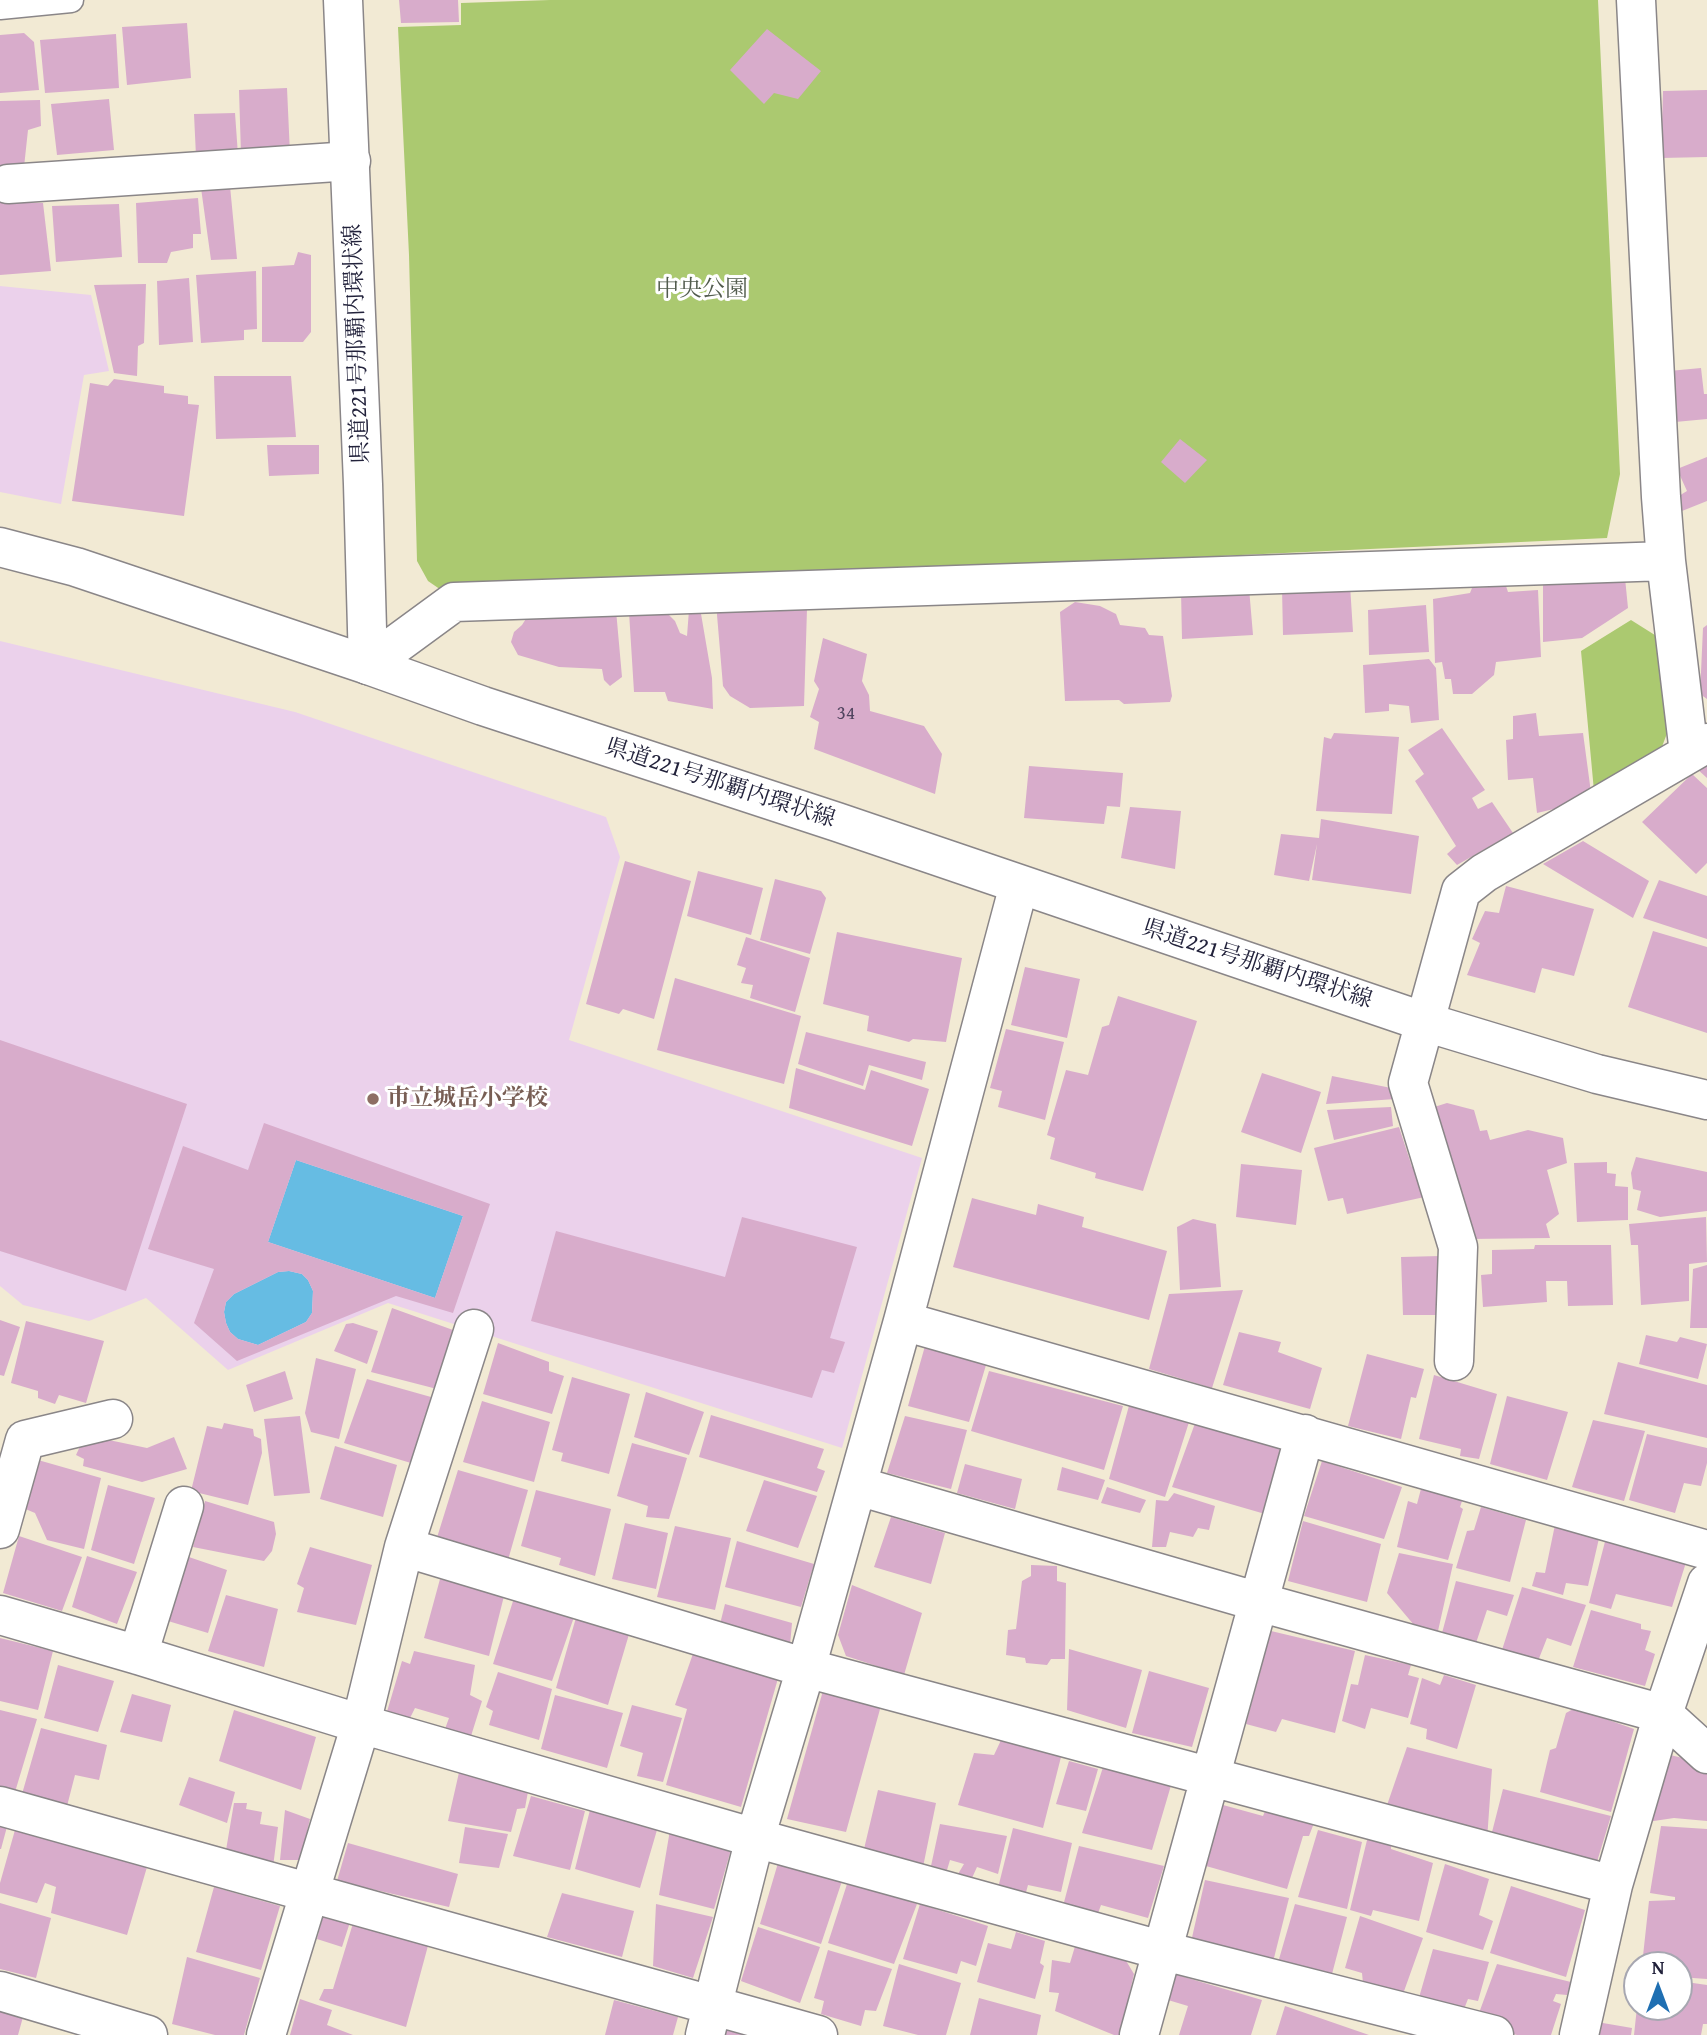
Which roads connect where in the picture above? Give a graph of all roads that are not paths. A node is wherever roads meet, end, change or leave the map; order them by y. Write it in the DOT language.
graph roads {
  1 [pos="71,0"];
  2 [pos="343,0"];
  3 [pos="1636,0"];
  4 [pos="0,7"];
  5 [pos="351,161"];
  6 [pos="8,184"];
  7 [pos="0,547"];
  8 [pos="1666,561"];
  9 [pos="368,666"];
  10 [pos="1698,748"];
  11 [pos="1019,885"];
  12 [pos="1425,1022"];
  13 [pos="1707,1100"];
  14 [pos="904,1321"];
  15 [pos="474,1329"];
  16 [pos="1454,1361"];
  17 [pos="113,1419"];
  18 [pos="1305,1434"];
  19 [pos="13,1437"];
  20 [pos="858,1486"];
  21 [pos="184,1506"];
  22 [pos="0,1528"];
  23 [pos="404,1547"];
  24 [pos="1707,1550"];
  25 [pos="1707,1583"];
  26 [pos="1259,1602"];
  27 [pos="0,1615"];
  28 [pos="138,1654"];
  29 [pos="806,1668"];
  30 [pos="1663,1714"];
  31 [pos="361,1724"];
  32 [pos="1707,1754"];
  33 [pos="1209,1778"];
  34 [pos="0,1806"];
  35 [pos="755,1838"];
  36 [pos="1613,1885"];
  37 [pos="309,1893"];
  38 [pos="1164,1951"];
  39 [pos="0,1992"];
  40 [pos="709,2020"];
  41 [pos="148,2035"];
  42 [pos="266,2035"];
  43 [pos="818,2035"];
  44 [pos="1139,2035"];
  45 [pos="1494,2035"];
  46 [pos="1578,2035"];
  1 -- 4 [label="lane"];
  2 -- 5 [label="street, 県道221号那覇内環状線"];
  3 -- 8 [label="street"];
  5 -- 6 [label="street"];
  5 -- 9 [label="street, 県道221号那覇内環状線"];
  7 -- 9 [label="street"];
  8 -- 9 [label="street"];
  8 -- 10 [label="street"];
  9 -- 11 [label="street, 県道221号那覇内環状線"];
  10 -- 12 [label="street"];
  11 -- 12 [label="street, 県道221号那覇内環状線"];
  11 -- 14 [label="street"];
  12 -- 13 [label="street, 県道221号那覇内環状線"];
  12 -- 16 [label="street"];
  14 -- 18 [label="street"];
  14 -- 20 [label="street"];
  15 -- 23 [label="street"];
  17 -- 19 [label="street"];
  18 -- 24 [label="street"];
  18 -- 26 [label="street"];
  19 -- 22 [label="street"];
  20 -- 26 [label="street"];
  20 -- 29 [label="street"];
  21 -- 28 [label="street"];
  23 -- 29 [label="street"];
  23 -- 31 [label="street"];
  25 -- 30 [label="street"];
  26 -- 30 [label="street"];
  26 -- 33 [label="street"];
  27 -- 28 [label="street"];
  28 -- 31 [label="street"];
  29 -- 33 [label="street"];
  29 -- 35 [label="street"];
  30 -- 32 [label="street"];
  30 -- 36 [label="street"];
  31 -- 35 [label="street"];
  31 -- 37 [label="street"];
  33 -- 36 [label="street"];
  33 -- 38 [label="street"];
  34 -- 37 [label="street"];
  35 -- 38 [label="street"];
  35 -- 40 [label="street"];
  36 -- 46 [label="street"];
  37 -- 40 [label="street"];
  37 -- 42 [label="street"];
  38 -- 44 [label="street"];
  38 -- 45 [label="street"];
  39 -- 41 [label="street"];
  40 -- 43 [label="street"];
}
